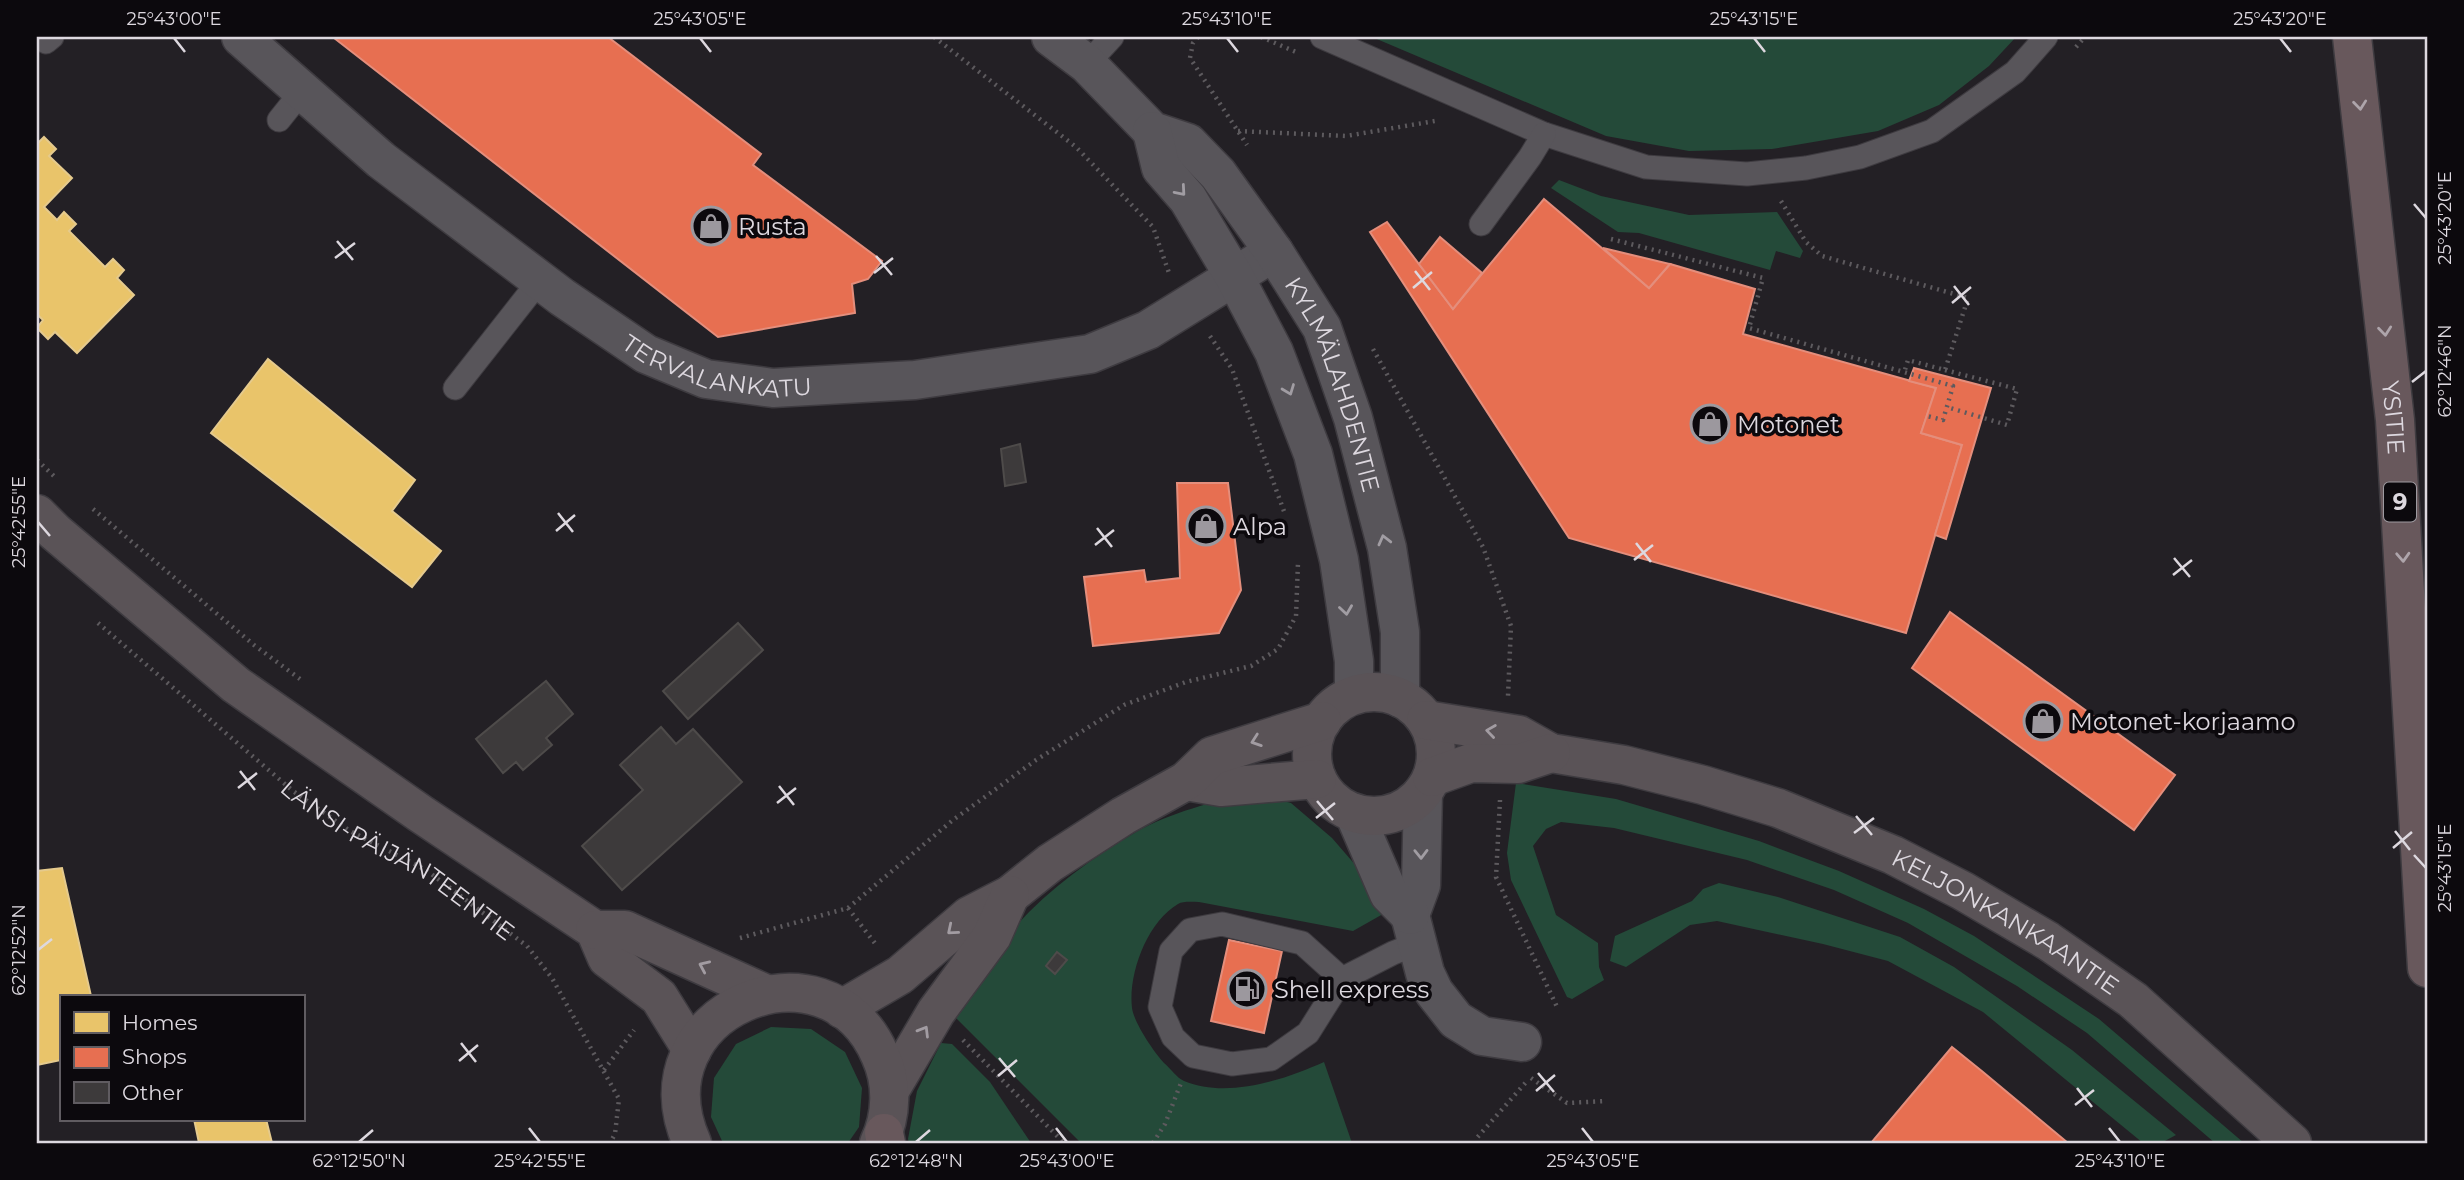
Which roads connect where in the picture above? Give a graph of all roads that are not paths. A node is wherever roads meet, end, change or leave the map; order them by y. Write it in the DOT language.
graph roads {
  1 [pos="241,37"];
  2 [pos="1051,37"];
  3 [pos="1112,37"];
  4 [pos="1322,37"];
  5 [pos="2046,37"];
  6 [pos="2352,37"];
  7 [pos="1087,64"];
  8 [pos="303,90"];
  9 [pos="278,120"];
  10 [pos="1152,131"];
  11 [pos="1544,134"];
  12 [pos="1481,224"];
  13 [pos="1274,252"];
  14 [pos="1234,276"];
  15 [pos="540,280"];
  16 [pos="455,388"];
  17 [pos="37,514"];
  18 [pos="1354,695"];
  19 [pos="1413,709"];
  20 [pos="1322,721"];
  21 [pos="1551,753"];
  22 [pos="1317,779"];
  23 [pos="1186,781"];
  24 [pos="1428,785"];
  25 [pos="1354,813"];
  26 [pos="1010,895"];
  27 [pos="1413,929"];
  28 [pos="595,930"];
  29 [pos="2427,968"];
  30 [pos="1342,979"];
  31 [pos="766,994"];
  32 [pos="842,1009"];
  33 [pos="692,1050"];
  34 [pos="1530,1063"];
  35 [pos="890,1090"];
  36 [pos="685,1138"];
  37 [pos="883,1140"];
  38 [pos="2292,1143"];
  1 -- 8 [label="street, TERVALANKATU"];
  2 -- 7 [label="street, KYLMÄLAHDENTIE"];
  3 -- 7 [label="lane"];
  4 -- 11 [label="lane"];
  5 -- 11 [label="lane"];
  6 -- 29 [label="highway, YSITIE / 9, one-way"];
  7 -- 10 [label="street, KYLMÄLAHDENTIE"];
  8 -- 9 [label="lane"];
  8 -- 15 [label="street, TERVALANKATU"];
  10 -- 13 [label="street, KYLMÄLAHDENTIE"];
  10 -- 14 [label="street, KYLMÄLAHDENTIE, one-way"];
  11 -- 12 [label="lane"];
  13 -- 14 [label="street, TERVALANKATU"];
  19 -- 13 [label="street, KYLMÄLAHDENTIE, one-way"];
  14 -- 15 [label="street, TERVALANKATU"];
  14 -- 18 [label="street, KYLMÄLAHDENTIE, one-way"];
  15 -- 16 [label="lane"];
  17 -- 28 [label="main road, LÄNSI-PÄIJÄNTEENTIE"];
  18 -- 19 [label="main road"];
  18 -- 20 [label="main road"];
  21 -- 19 [label="main road, KELJONKANKAANTIE, one-way"];
  19 -- 24 [label="main road"];
  20 -- 22 [label="main road"];
  20 -- 23 [label="main road, one-way"];
  21 -- 24 [label="main road, KELJONKANKAANTIE"];
  21 -- 38 [label="main road, KELJONKANKAANTIE"];
  22 -- 23 [label="main road"];
  22 -- 25 [label="main road"];
  23 -- 26 [label="main road"];
  24 -- 25 [label="main road"];
  24 -- 27 [label="street, one-way"];
  25 -- 27 [label="street"];
  26 -- 32 [label="main road, one-way"];
  35 -- 26 [label="main road, one-way"];
  27 -- 30 [label="lane"];
  27 -- 34 [label="street"];
  31 -- 28 [label="main road, one-way"];
  28 -- 33 [label="main road, LÄNSI-PÄIJÄNTEENTIE"];
  30 -- 30 [label="lane"];
  31 -- 32 [label="main road"];
  31 -- 33 [label="main road"];
  32 -- 35 [label="main road"];
  33 -- 36 [label="main road"];
  35 -- 37 [label="main road"];
}
